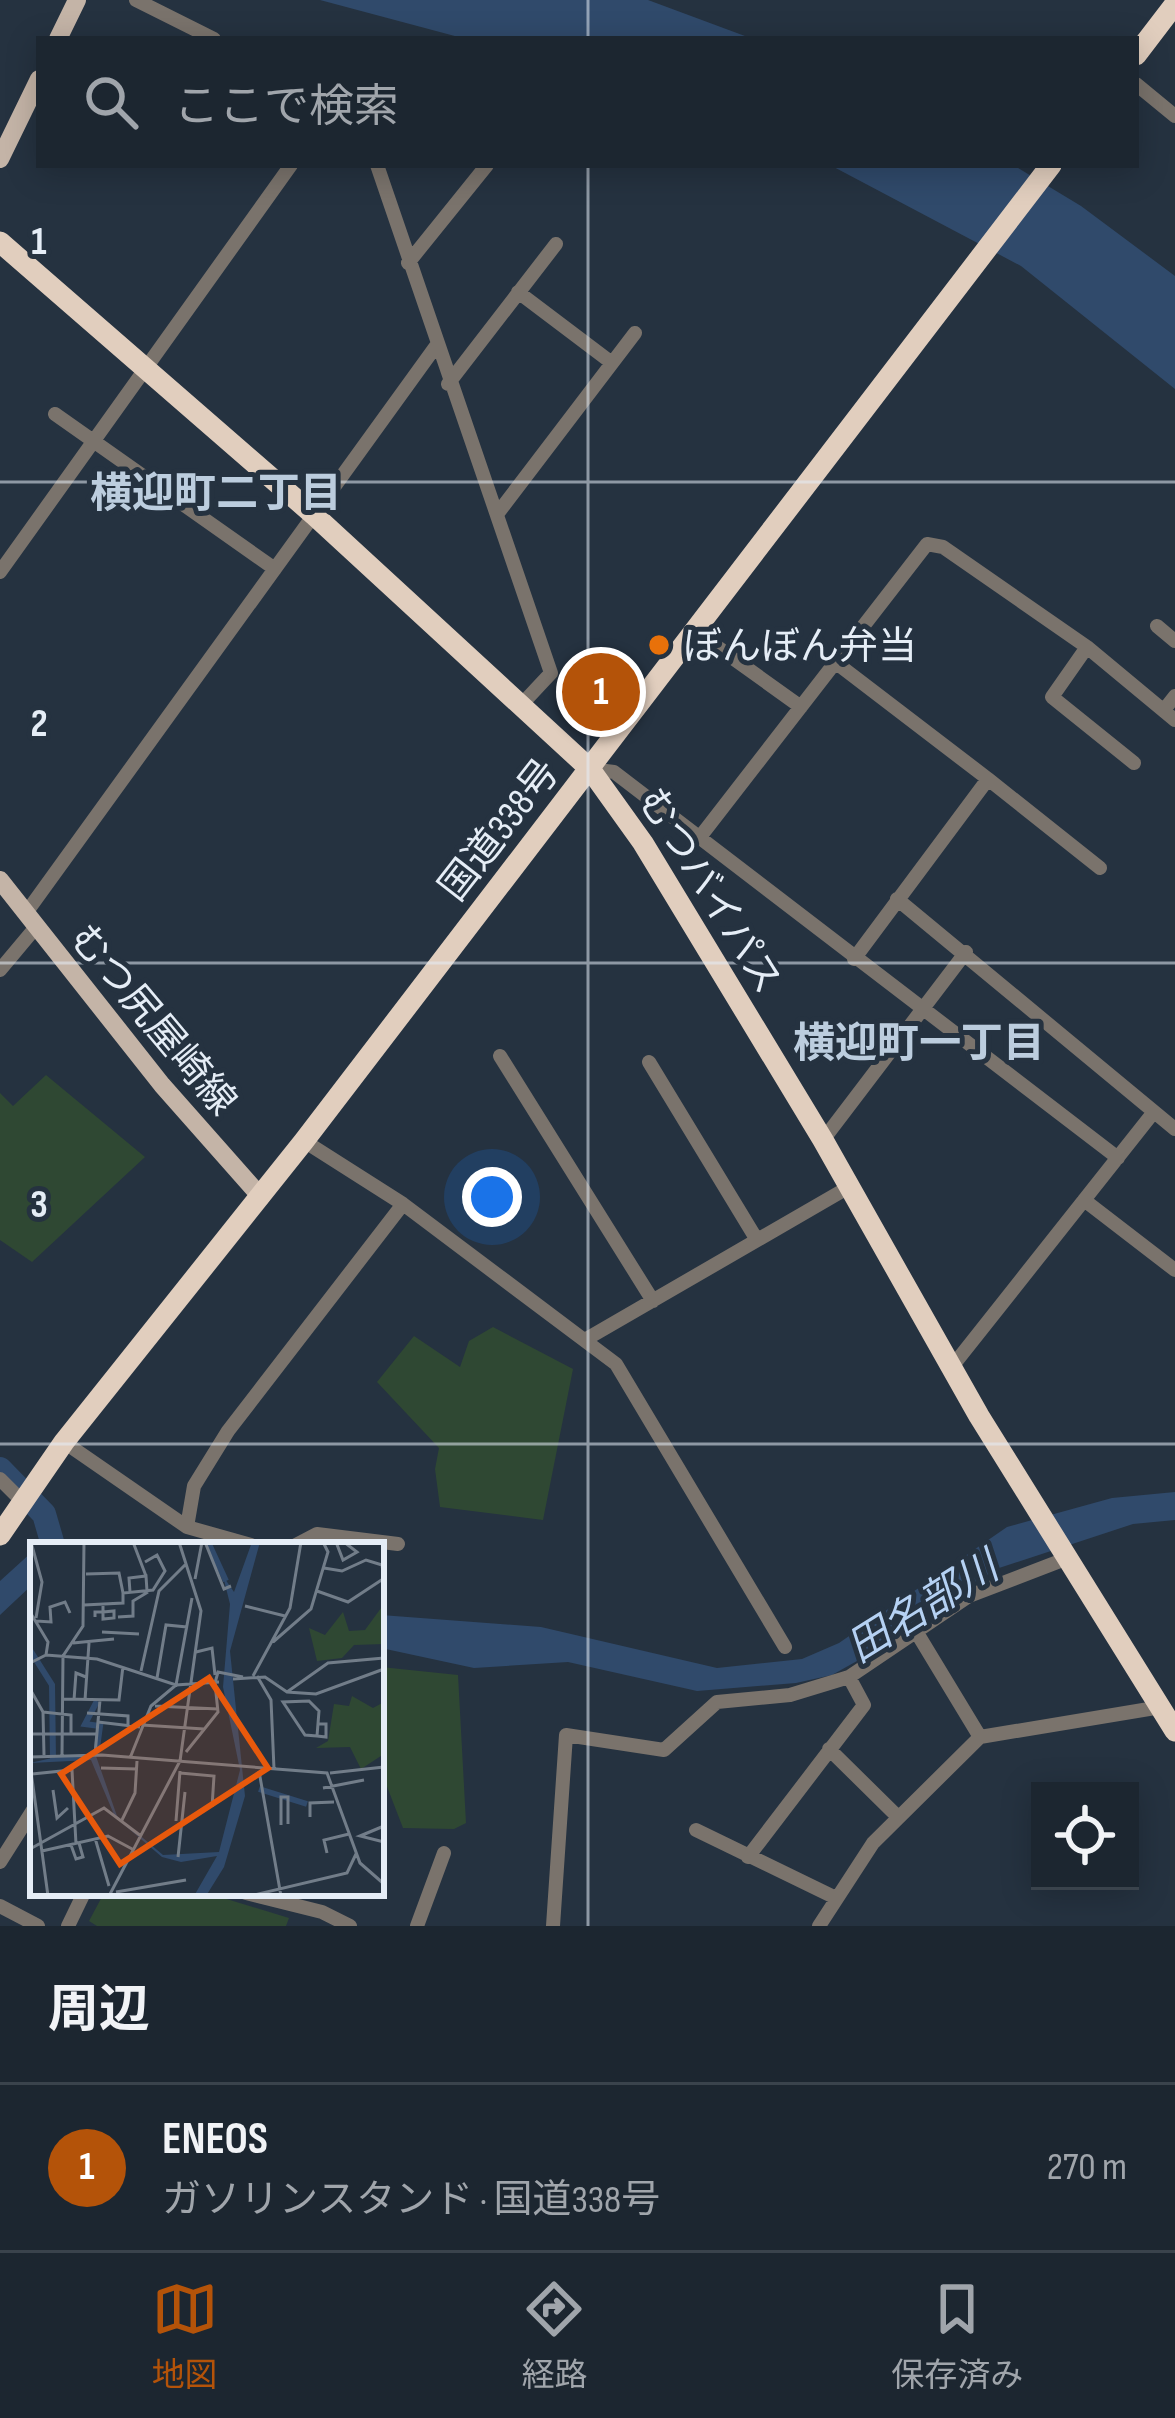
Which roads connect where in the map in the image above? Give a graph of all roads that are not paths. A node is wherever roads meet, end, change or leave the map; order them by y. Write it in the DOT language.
graph roads {
  1 [pos="136,0"];
  2 [pos="74,2"];
  3 [pos="1175,4"];
  4 [pos="59,36"];
  5 [pos="202,36"];
  6 [pos="1139,51"];
  7 [pos="36,85"];
  8 [pos="1139,86"];
  9 [pos="1175,116"];
  10 [pos="0,159"];
  11 [pos="289,168"];
  12 [pos="377,168"];
  13 [pos="485,168"];
  14 [pos="1049,168"];
  15 [pos="0,242"];
  16 [pos="556,244"];
  17 [pos="408,263"];
  18 [pos="518,292"];
  19 [pos="634,332"];
  20 [pos="436,346"];
  21 [pos="612,363"];
  22 [pos="142,369"];
  23 [pos="448,384"];
  24 [pos="55,414"];
  25 [pos="93,440"];
  26 [pos="498,513"];
  27 [pos="314,515"];
  28 [pos="275,569"];
  29 [pos="0,572"];
  30 [pos="1157,626"];
  31 [pos="695,631"];
  32 [pos="1175,640"];
  33 [pos="1088,647"];
  34 [pos="835,662"];
  35 [pos="1175,696"];
  36 [pos="522,704"];
  37 [pos="801,707"];
  38 [pos="1170,715"];
  39 [pos="1134,763"];
  40 [pos="590,769"];
  41 [pos="988,779"];
  42 [pos="700,837"];
  43 [pos="1100,868"];
  44 [pos="0,880"];
  45 [pos="897,899"];
  46 [pos="31,920"];
  47 [pos="966,952"];
  48 [pos="854,958"];
  49 [pos="0,970"];
  50 [pos="922,1011"];
  51 [pos="500,1056"];
  52 [pos="649,1062"];
  53 [pos="1153,1113"];
  54 [pos="1175,1129"];
  55 [pos="823,1140"];
  56 [pos="304,1141"];
  57 [pos="1118,1158"];
  58 [pos="849,1187"];
  59 [pos="261,1196"];
  60 [pos="1084,1200"];
  61 [pos="403,1204"];
  62 [pos="757,1240"];
  63 [pos="1175,1270"];
  64 [pos="653,1301"];
  65 [pos="588,1338"];
  66 [pos="950,1368"];
  67 [pos="64,1442"];
  68 [pos="0,1479"];
  69 [pos="25,1497"];
  70 [pos="187,1527"];
  71 [pos="0,1535"];
  72 [pos="240,1542"];
  73 [pos="302,1542"];
  74 [pos="382,1542"];
  75 [pos="384,1542"];
  76 [pos="398,1544"];
  77 [pos="1065,1554"];
  78 [pos="917,1633"];
  79 [pos="785,1647"];
  80 [pos="849,1677"];
  81 [pos="1161,1707"];
  82 [pos="1175,1730"];
  83 [pos="980,1737"];
  84 [pos="829,1749"];
  85 [pos="30,1815"];
  86 [pos="897,1816"];
  87 [pos="696,1830"];
  88 [pos="443,1853"];
  89 [pos="748,1857"];
  90 [pos="0,1862"];
  91 [pos="83,1896"];
  92 [pos="259,1896"];
  93 [pos="834,1897"];
  94 [pos="0,1906"];
  95 [pos="38,1926"];
  96 [pos="68,1926"];
  97 [pos="350,1926"];
  98 [pos="417,1926"];
  99 [pos="554,1926"];
  100 [pos="819,1926"];
  1 -- 5 [label="street"];
  2 -- 4 [label="main road"];
  3 -- 6 [label="highway"];
  7 -- 10 [label="main road"];
  8 -- 9 [label="street"];
  11 -- 22 [label="street"];
  12 -- 17 [label="street"];
  13 -- 17 [label="street"];
  14 -- 31 [label="highway, 国道338号"];
  15 -- 22 [label="highway, むつバイパス"];
  16 -- 18 [label="street"];
  17 -- 20 [label="street"];
  18 -- 21 [label="street"];
  18 -- 23 [label="street"];
  19 -- 21 [label="street"];
  20 -- 23 [label="street"];
  20 -- 27 [label="street"];
  21 -- 26 [label="street"];
  22 -- 25 [label="street"];
  22 -- 27 [label="highway, むつバイパス"];
  23 -- 26 [label="street"];
  24 -- 25 [label="street"];
  25 -- 28 [label="street"];
  25 -- 29 [label="street"];
  26 -- 36 [label="street"];
  27 -- 28 [label="street"];
  27 -- 36 [label="highway, むつバイパス"];
  28 -- 46 [label="street"];
  30 -- 32 [label="street"];
  31 -- 37 [label="street"];
  31 -- 40 [label="highway, 国道338号"];
  33 -- 34 [label="street"];
  33 -- 38 [label="street"];
  33 -- 39 [label="street"];
  34 -- 37 [label="street"];
  34 -- 41 [label="street"];
  35 -- 38 [label="street"];
  36 -- 40 [label="highway, むつバイパス"];
  37 -- 42 [label="street"];
  40 -- 42 [label="street"];
  40 -- 55 [label="highway, むつバイパス"];
  40 -- 56 [label="highway, 国道338号"];
  41 -- 43 [label="street"];
  41 -- 45 [label="street"];
  42 -- 48 [label="street"];
  44 -- 46 [label="main road, むつ尻屋崎線"];
  45 -- 47 [label="street"];
  45 -- 48 [label="street"];
  46 -- 49 [label="street"];
  46 -- 59 [label="main road, むつ尻屋崎線"];
  47 -- 50 [label="street"];
  47 -- 53 [label="street"];
  48 -- 50 [label="street"];
  50 -- 55 [label="street"];
  50 -- 57 [label="street"];
  51 -- 64 [label="street"];
  52 -- 62 [label="street"];
  53 -- 54 [label="street"];
  53 -- 57 [label="street"];
  55 -- 58 [label="highway, むつバイパス"];
  56 -- 59 [label="highway, 国道338号"];
  56 -- 61 [label="street"];
  57 -- 60 [label="street"];
  58 -- 62 [label="street"];
  58 -- 66 [label="highway, むつバイパス"];
  59 -- 67 [label="highway, 国道338号"];
  60 -- 63 [label="street"];
  60 -- 66 [label="street"];
  61 -- 65 [label="street"];
  61 -- 70 [label="street"];
  62 -- 64 [label="street"];
  64 -- 65 [label="street"];
  65 -- 79 [label="street"];
  66 -- 77 [label="highway, むつバイパス"];
  67 -- 69 [label="highway, 国道338号"];
  67 -- 70 [label="street"];
  68 -- 69 [label="street"];
  69 -- 71 [label="highway, 国道338号"];
  70 -- 72 [label="street"];
  73 -- 74 [label="street"];
  75 -- 76 [label="street"];
  77 -- 78 [label="street"];
  77 -- 81 [label="highway, むつバイパス"];
  78 -- 80 [label="street"];
  78 -- 83 [label="street"];
  80 -- 84 [label="street"];
  80 -- 99 [label="street"];
  81 -- 82 [label="highway, むつバイパス"];
  81 -- 83 [label="street"];
  83 -- 86 [label="street"];
  84 -- 86 [label="street"];
  84 -- 89 [label="street"];
  85 -- 90 [label="street"];
  86 -- 93 [label="street"];
  87 -- 89 [label="street"];
  88 -- 98 [label="street"];
  89 -- 93 [label="street"];
  91 -- 96 [label="street"];
  92 -- 97 [label="street"];
  93 -- 100 [label="street"];
  94 -- 95 [label="street"];
}
